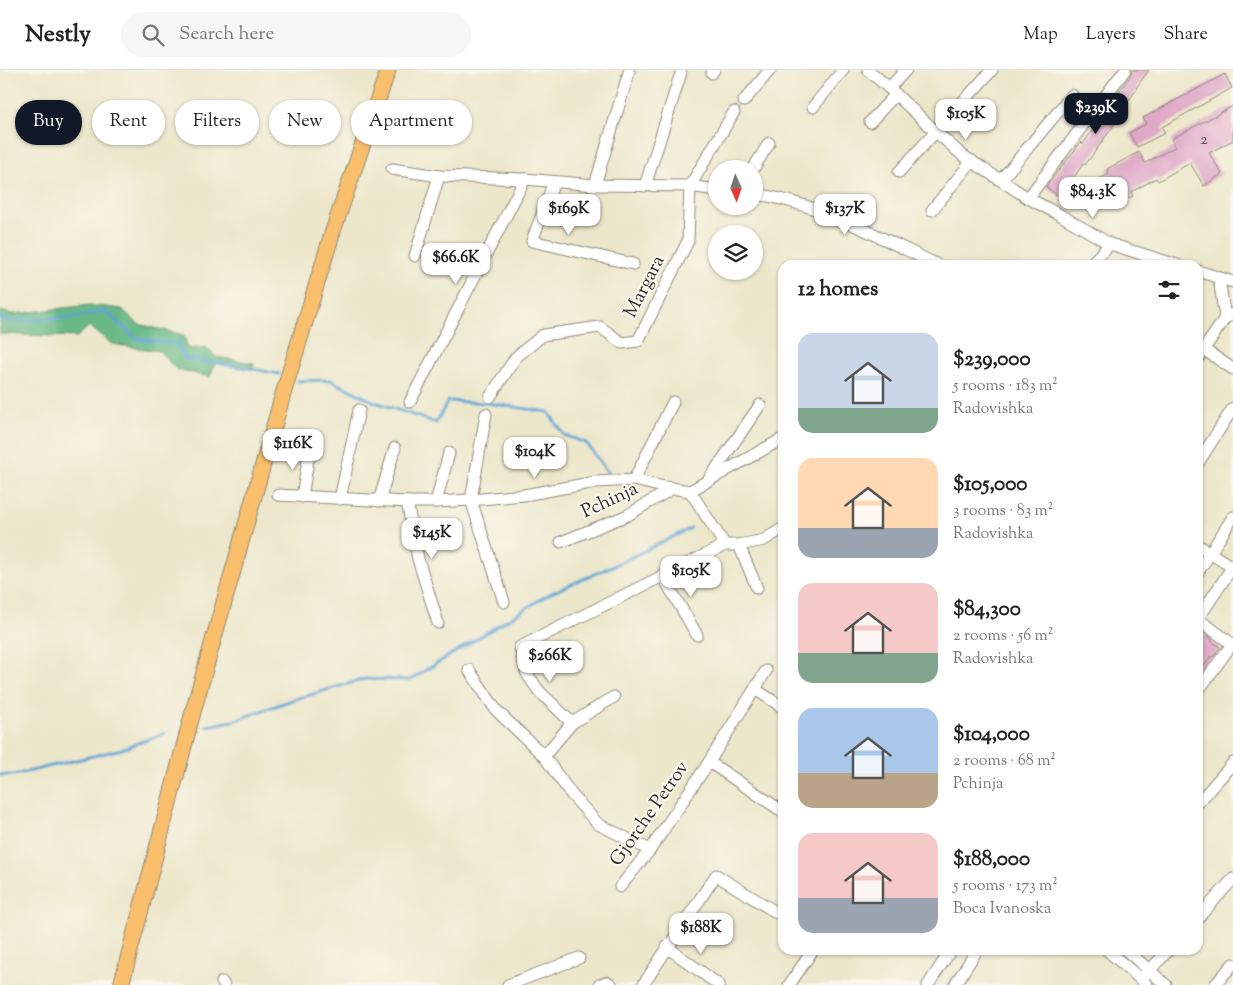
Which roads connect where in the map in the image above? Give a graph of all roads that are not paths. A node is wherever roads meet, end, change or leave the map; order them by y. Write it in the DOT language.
graph roads {
  1 [pos="388,70"];
  2 [pos="770,70"];
  3 [pos="843,70"];
  4 [pos="868,70"];
  5 [pos="906,70"];
  6 [pos="992,70"];
  7 [pos="1125,70"];
  8 [pos="629,72"];
  9 [pos="681,73"];
  10 [pos="892,91"];
  11 [pos="1072,96"];
  12 [pos="744,101"];
  13 [pos="813,107"];
  14 [pos="734,112"];
  15 [pos="870,122"];
  16 [pos="934,132"];
  17 [pos="770,143"];
  18 [pos="759,160"];
  19 [pos="972,161"];
  20 [pos="392,169"];
  21 [pos="899,172"];
  22 [pos="439,176"];
  23 [pos="525,179"];
  24 [pos="1001,180"];
  25 [pos="554,182"];
  26 [pos="595,185"];
  27 [pos="645,186"];
  28 [pos="690,186"];
  29 [pos="708,189"];
  30 [pos="763,196"];
  31 [pos="1028,198"];
  32 [pos="932,210"];
  33 [pos="1110,244"];
  34 [pos="415,256"];
  35 [pos="927,260"];
  36 [pos="1095,260"];
  37 [pos="1161,260"];
  38 [pos="633,264"];
  39 [pos="1203,273"];
  40 [pos="1219,278"];
  41 [pos="1233,282"];
  42 [pos="1229,316"];
  43 [pos="1203,349"];
  44 [pos="1203,354"];
  45 [pos="1233,369"];
  46 [pos="490,397"];
  47 [pos="410,402"];
  48 [pos="673,402"];
  49 [pos="760,404"];
  50 [pos="1233,408"];
  51 [pos="359,410"];
  52 [pos="486,414"];
  53 [pos="778,441"];
  54 [pos="310,448"];
  55 [pos="395,448"];
  56 [pos="449,453"];
  57 [pos="1203,455"];
  58 [pos="634,480"];
  59 [pos="707,482"];
  60 [pos="673,488"];
  61 [pos="690,491"];
  62 [pos="278,495"];
  63 [pos="302,497"];
  64 [pos="340,499"];
  65 [pos="471,500"];
  66 [pos="379,501"];
  67 [pos="407,502"];
  68 [pos="436,502"];
  69 [pos="1233,518"];
  70 [pos="778,532"];
  71 [pos="561,542"];
  72 [pos="725,545"];
  73 [pos="739,545"];
  74 [pos="1203,548"];
  75 [pos="1210,553"];
  76 [pos="1203,564"];
  77 [pos="1232,566"];
  78 [pos="662,575"];
  79 [pos="757,588"];
  80 [pos="504,602"];
  81 [pos="1203,611"];
  82 [pos="438,623"];
  83 [pos="1203,623"];
  84 [pos="697,635"];
  85 [pos="469,670"];
  86 [pos="766,671"];
  87 [pos="1203,684"];
  88 [pos="755,689"];
  89 [pos="614,696"];
  90 [pos="778,704"];
  91 [pos="572,723"];
  92 [pos="544,756"];
  93 [pos="708,762"];
  94 [pos="1233,763"];
  95 [pos="1203,797"];
  96 [pos="778,808"];
  97 [pos="650,850"];
  98 [pos="1233,879"];
  99 [pos="620,887"];
  100 [pos="1203,912"];
  101 [pos="778,914"];
  102 [pos="667,947"];
  103 [pos="810,955"];
  104 [pos="948,955"];
  105 [pos="975,955"];
  106 [pos="1113,955"];
  107 [pos="1129,955"];
  108 [pos="1164,955"];
  109 [pos="578,958"];
  110 [pos="1233,964"];
  111 [pos="1144,980"];
  112 [pos="121,985"];
  113 [pos="508,985"];
  114 [pos="599,985"];
  115 [pos="612,985"];
  116 [pos="643,985"];
  117 [pos="719,985"];
  118 [pos="789,985"];
  119 [pos="928,985"];
  120 [pos="955,985"];
  121 [pos="1166,985"];
  122 [pos="1214,985"];
  1 -- 112 [label="main road"];
  2 -- 12 [label="street"];
  3 -- 13 [label="street"];
  4 -- 10 [label="street"];
  5 -- 10 [label="street"];
  6 -- 16 [label="street"];
  7 -- 31 [label="street"];
  8 -- 26 [label="street"];
  9 -- 27 [label="street"];
  10 -- 15 [label="street"];
  10 -- 16 [label="street"];
  11 -- 24 [label="street"];
  14 -- 28 [label="street, Margara"];
  16 -- 19 [label="street"];
  16 -- 21 [label="street"];
  17 -- 18 [label="street"];
  19 -- 24 [label="street"];
  19 -- 32 [label="street"];
  20 -- 22 [label="street"];
  22 -- 23 [label="street"];
  22 -- 34 [label="street"];
  23 -- 25 [label="street"];
  23 -- 47 [label="street"];
  24 -- 31 [label="street"];
  25 -- 26 [label="street"];
  25 -- 38 [label="street, Margara"];
  26 -- 27 [label="street"];
  27 -- 28 [label="street"];
  28 -- 29 [label="street"];
  28 -- 46 [label="street, Margara"];
  30 -- 35 [label="street"];
  31 -- 33 [label="street"];
  33 -- 36 [label="street"];
  33 -- 37 [label="street"];
  39 -- 40 [label="street"];
  40 -- 41 [label="street"];
  40 -- 42 [label="street"];
  42 -- 43 [label="street"];
  44 -- 45 [label="street"];
  48 -- 58 [label="street, Pchinja"];
  49 -- 59 [label="street"];
  50 -- 57 [label="street"];
  51 -- 64 [label="street"];
  52 -- 65 [label="street"];
  53 -- 59 [label="street"];
  54 -- 63 [label="street"];
  55 -- 66 [label="street"];
  56 -- 68 [label="street"];
  58 -- 60 [label="street, Pchinja"];
  58 -- 65 [label="street, Pchinja"];
  59 -- 61 [label="street"];
  60 -- 61 [label="street, Pchinja"];
  60 -- 71 [label="street, Pchinja"];
  61 -- 72 [label="street"];
  62 -- 63 [label="street, Pchinja"];
  63 -- 64 [label="street, Pchinja"];
  64 -- 66 [label="street, Pchinja"];
  65 -- 68 [label="street, Pchinja"];
  65 -- 80 [label="street"];
  66 -- 67 [label="street, Pchinja"];
  67 -- 68 [label="street, Pchinja"];
  67 -- 82 [label="street"];
  69 -- 75 [label="street"];
  70 -- 73 [label="street"];
  72 -- 73 [label="street"];
  72 -- 78 [label="street"];
  73 -- 79 [label="street"];
  74 -- 75 [label="street"];
  75 -- 76 [label="street"];
  75 -- 77 [label="street"];
  77 -- 81 [label="street"];
  78 -- 84 [label="street"];
  78 -- 91 [label="street"];
  83 -- 87 [label="street"];
  85 -- 92 [label="street"];
  86 -- 88 [label="street, Gjorche Petrov"];
  88 -- 90 [label="street"];
  88 -- 93 [label="street, Gjorche Petrov"];
  89 -- 91 [label="street"];
  91 -- 92 [label="street"];
  92 -- 97 [label="street"];
  93 -- 96 [label="street, Gjorche Petrov"];
  93 -- 97 [label="street, Gjorche Petrov"];
  94 -- 95 [label="street"];
  97 -- 99 [label="street, Gjorche Petrov"];
  98 -- 100 [label="street"];
  101 -- 102 [label="street"];
  102 -- 116 [label="street"];
  102 -- 117 [label="street"];
  103 -- 118 [label="street"];
  104 -- 119 [label="street"];
  105 -- 120 [label="street"];
  106 -- 111 [label="street"];
  107 -- 111 [label="street"];
  108 -- 111 [label="street"];
  109 -- 113 [label="street"];
  110 -- 122 [label="street"];
  111 -- 121 [label="street"];
  114 -- 115 [label="street"];
}
